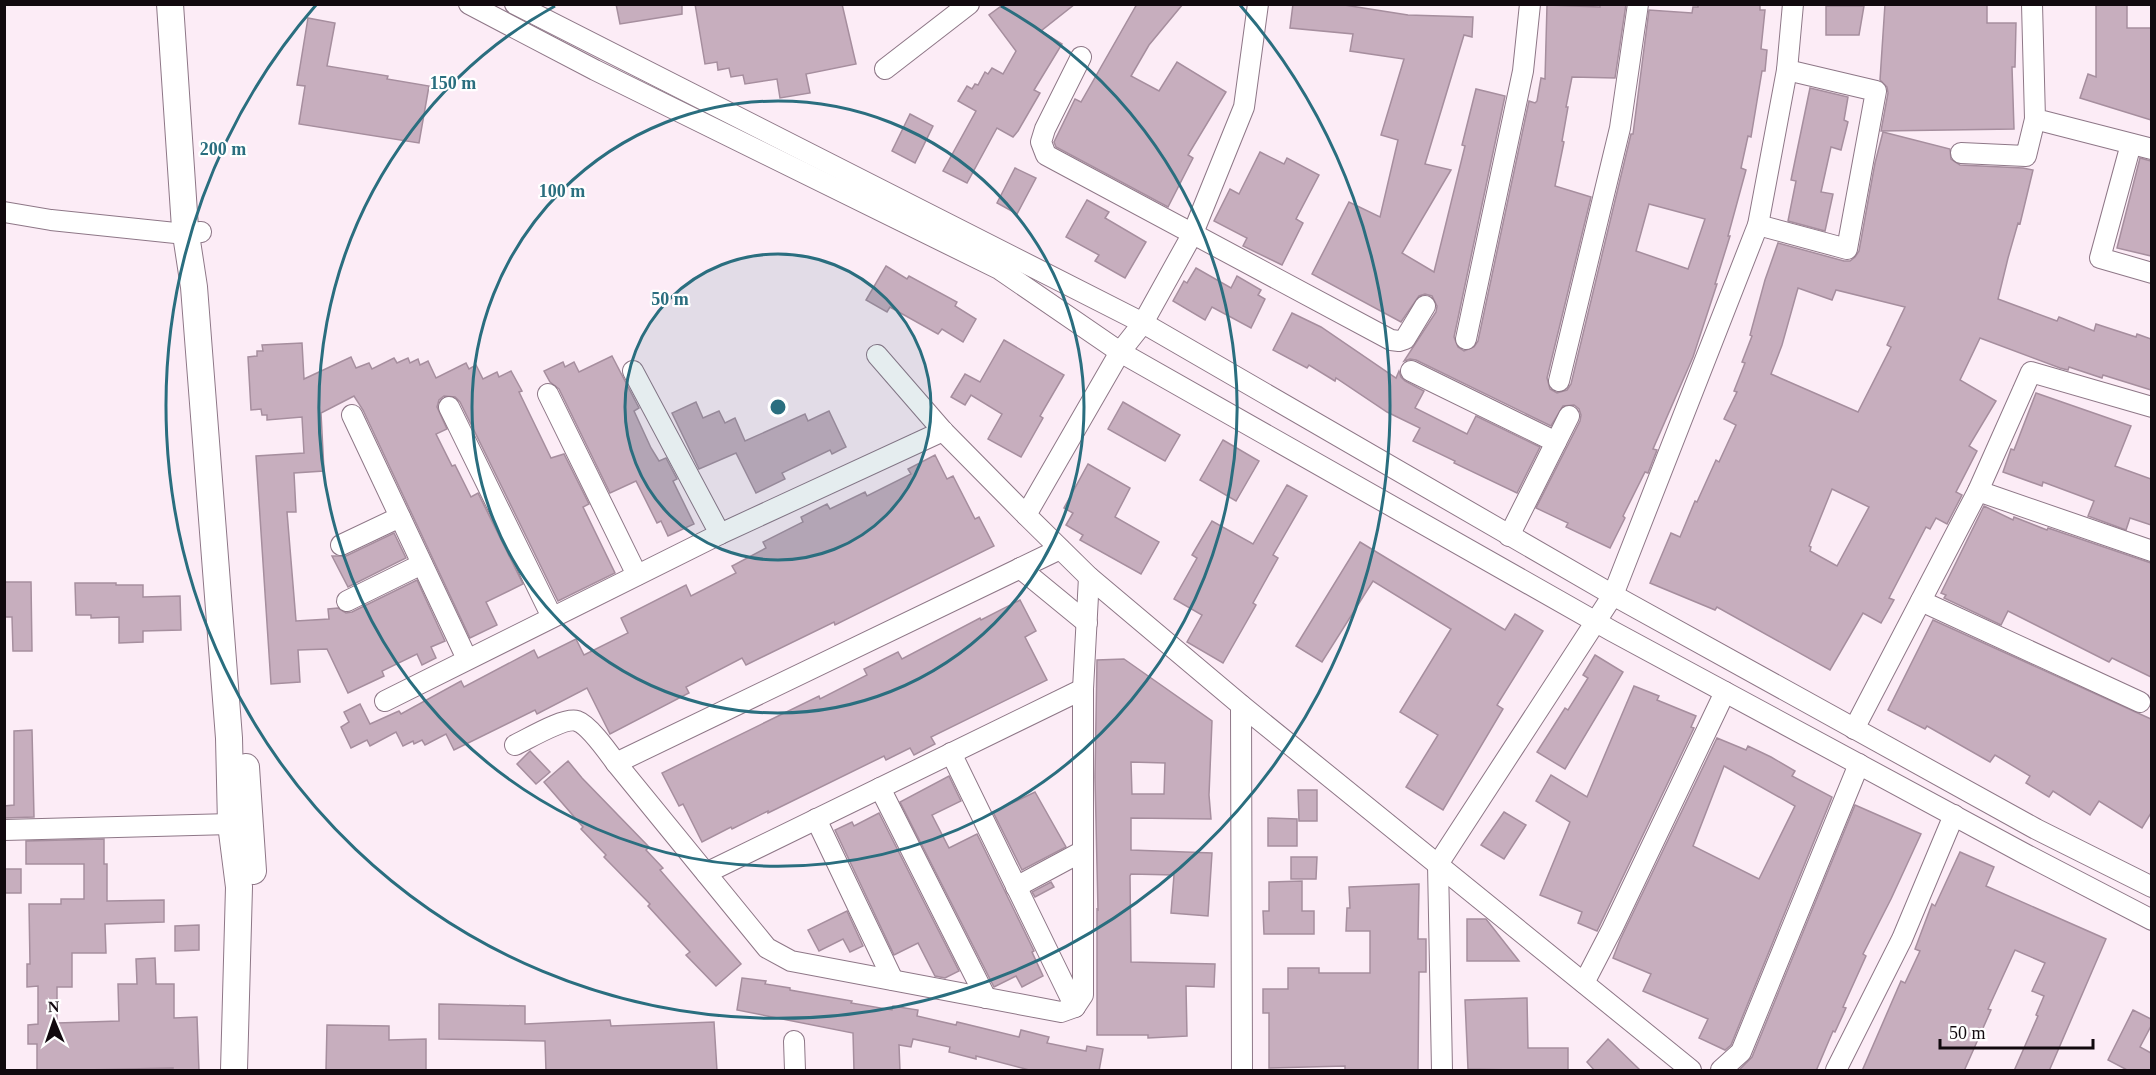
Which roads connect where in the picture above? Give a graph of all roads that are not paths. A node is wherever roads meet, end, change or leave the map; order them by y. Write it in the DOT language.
graph roads {
  1 [pos="170,4"];
  2 [pos="186,4"];
  3 [pos="469,4"];
  4 [pos="515,4"];
  5 [pos="969,4"];
  6 [pos="1258,4"];
  7 [pos="1530,4"];
  8 [pos="1638,4"];
  9 [pos="1793,4"];
  10 [pos="2032,4"];
  11 [pos="543,12"];
  12 [pos="1081,57"];
  13 [pos="885,69"];
  14 [pos="1787,70"];
  15 [pos="2035,119"];
  16 [pos="2131,144"];
  17 [pos="2151,149"];
  18 [pos="1961,153"];
  19 [pos="4,212"];
  20 [pos="1758,225"];
  21 [pos="1193,232"];
  22 [pos="193,233"];
  23 [pos="2151,273"];
  24 [pos="1425,306"];
  25 [pos="1143,323"];
  26 [pos="1466,339"];
  27 [pos="1120,352"];
  28 [pos="877,355"];
  29 [pos="633,371"];
  30 [pos="1411,371"];
  31 [pos="1559,381"];
  32 [pos="548,394"];
  33 [pos="449,407"];
  34 [pos="2151,407"];
  35 [pos="352,415"];
  36 [pos="1569,416"];
  37 [pos="943,431"];
  38 [pos="1556,442"];
  39 [pos="1978,491"];
  40 [pos="1026,515"];
  41 [pos="400,517"];
  42 [pos="720,534"];
  43 [pos="1509,536"];
  44 [pos="340,545"];
  45 [pos="1060,549"];
  46 [pos="2151,551"];
  47 [pos="423,564"];
  48 [pos="1020,568"];
  49 [pos="638,575"];
  50 [pos="1089,577"];
  51 [pos="1613,595"];
  52 [pos="347,601"];
  53 [pos="1921,601"];
  54 [pos="552,617"];
  55 [pos="1087,622"];
  56 [pos="1596,622"];
  57 [pos="467,659"];
  58 [pos="1083,689"];
  59 [pos="1725,692"];
  60 [pos="385,701"];
  61 [pos="2140,702"];
  62 [pos="1241,705"];
  63 [pos="1854,729"];
  64 [pos="515,745"];
  65 [pos="951,753"];
  66 [pos="616,763"];
  67 [pos="1859,764"];
  68 [pos="880,788"];
  69 [pos="1953,815"];
  70 [pos="816,819"];
  71 [pos="231,824"];
  72 [pos="4,830"];
  73 [pos="1083,851"];
  74 [pos="1438,864"];
  75 [pos="706,873"];
  76 [pos="1016,887"];
  77 [pos="2151,887"];
  78 [pos="2151,920"];
  79 [pos="892,980"];
  80 [pos="1584,983"];
  81 [pos="986,998"];
  82 [pos="1076,1007"];
  83 [pos="794,1041"];
  84 [pos="234,1071"];
  85 [pos="249,1071"];
  86 [pos="795,1071"];
  87 [pos="1242,1071"];
  88 [pos="1442,1071"];
  89 [pos="1691,1071"];
  90 [pos="1721,1071"];
  91 [pos="1836,1071"];
  1 -- 22 [label="main road"];
  2 -- 22 [label="main road"];
  3 -- 27 [label="street"];
  4 -- 11 [label="street"];
  5 -- 13 [label="street"];
  6 -- 21 [label="street"];
  7 -- 26 [label="street"];
  8 -- 31 [label="street"];
  9 -- 14 [label="street"];
  10 -- 15 [label="street"];
  11 -- 25 [label="street"];
  12 -- 21 [label="street"];
  14 -- 20 [label="street"];
  14 -- 20 [label="street"];
  15 -- 16 [label="street"];
  15 -- 18 [label="street"];
  16 -- 17 [label="street"];
  16 -- 23 [label="street"];
  19 -- 22 [label="street"];
  20 -- 51 [label="street"];
  21 -- 24 [label="street"];
  21 -- 25 [label="street"];
  22 -- 71 [label="main road"];
  22 -- 85 [label="main road"];
  25 -- 27 [label="street"];
  25 -- 43 [label="street"];
  27 -- 40 [label="street"];
  27 -- 56 [label="street"];
  28 -- 37 [label="street"];
  29 -- 42 [label="street"];
  30 -- 38 [label="street"];
  32 -- 49 [label="street"];
  33 -- 54 [label="street"];
  34 -- 39 [label="street"];
  35 -- 41 [label="street"];
  36 -- 38 [label="street"];
  37 -- 40 [label="street"];
  37 -- 42 [label="street"];
  38 -- 43 [label="street"];
  39 -- 46 [label="street"];
  39 -- 53 [label="street"];
  40 -- 45 [label="street"];
  41 -- 44 [label="street"];
  41 -- 47 [label="street"];
  42 -- 49 [label="street"];
  43 -- 51 [label="street"];
  45 -- 48 [label="street"];
  45 -- 50 [label="street"];
  47 -- 52 [label="street"];
  47 -- 57 [label="street"];
  48 -- 55 [label="street"];
  48 -- 66 [label="street"];
  49 -- 54 [label="street"];
  50 -- 55 [label="street"];
  50 -- 62 [label="street"];
  51 -- 56 [label="street"];
  51 -- 63 [label="street"];
  53 -- 61 [label="street"];
  53 -- 63 [label="street"];
  54 -- 57 [label="street"];
  55 -- 58 [label="street"];
  56 -- 59 [label="street"];
  56 -- 74 [label="street"];
  57 -- 60 [label="street"];
  58 -- 65 [label="street"];
  58 -- 73 [label="street"];
  59 -- 67 [label="street"];
  59 -- 80 [label="street"];
  62 -- 74 [label="street"];
  62 -- 87 [label="street"];
  63 -- 77 [label="street"];
  64 -- 66 [label="street"];
  65 -- 68 [label="street"];
  65 -- 76 [label="street"];
  66 -- 75 [label="street"];
  67 -- 69 [label="street"];
  67 -- 90 [label="street"];
  68 -- 70 [label="street"];
  68 -- 81 [label="street"];
  69 -- 78 [label="street"];
  69 -- 91 [label="street"];
  70 -- 75 [label="street"];
  70 -- 79 [label="street"];
  71 -- 72 [label="street"];
  71 -- 84 [label="main road"];
  73 -- 76 [label="street"];
  73 -- 82 [label="street"];
  74 -- 80 [label="street"];
  74 -- 88 [label="street"];
  75 -- 79 [label="street"];
  76 -- 82 [label="street"];
  79 -- 81 [label="street"];
  80 -- 89 [label="street"];
  81 -- 82 [label="street"];
  83 -- 86 [label="street"];
}
